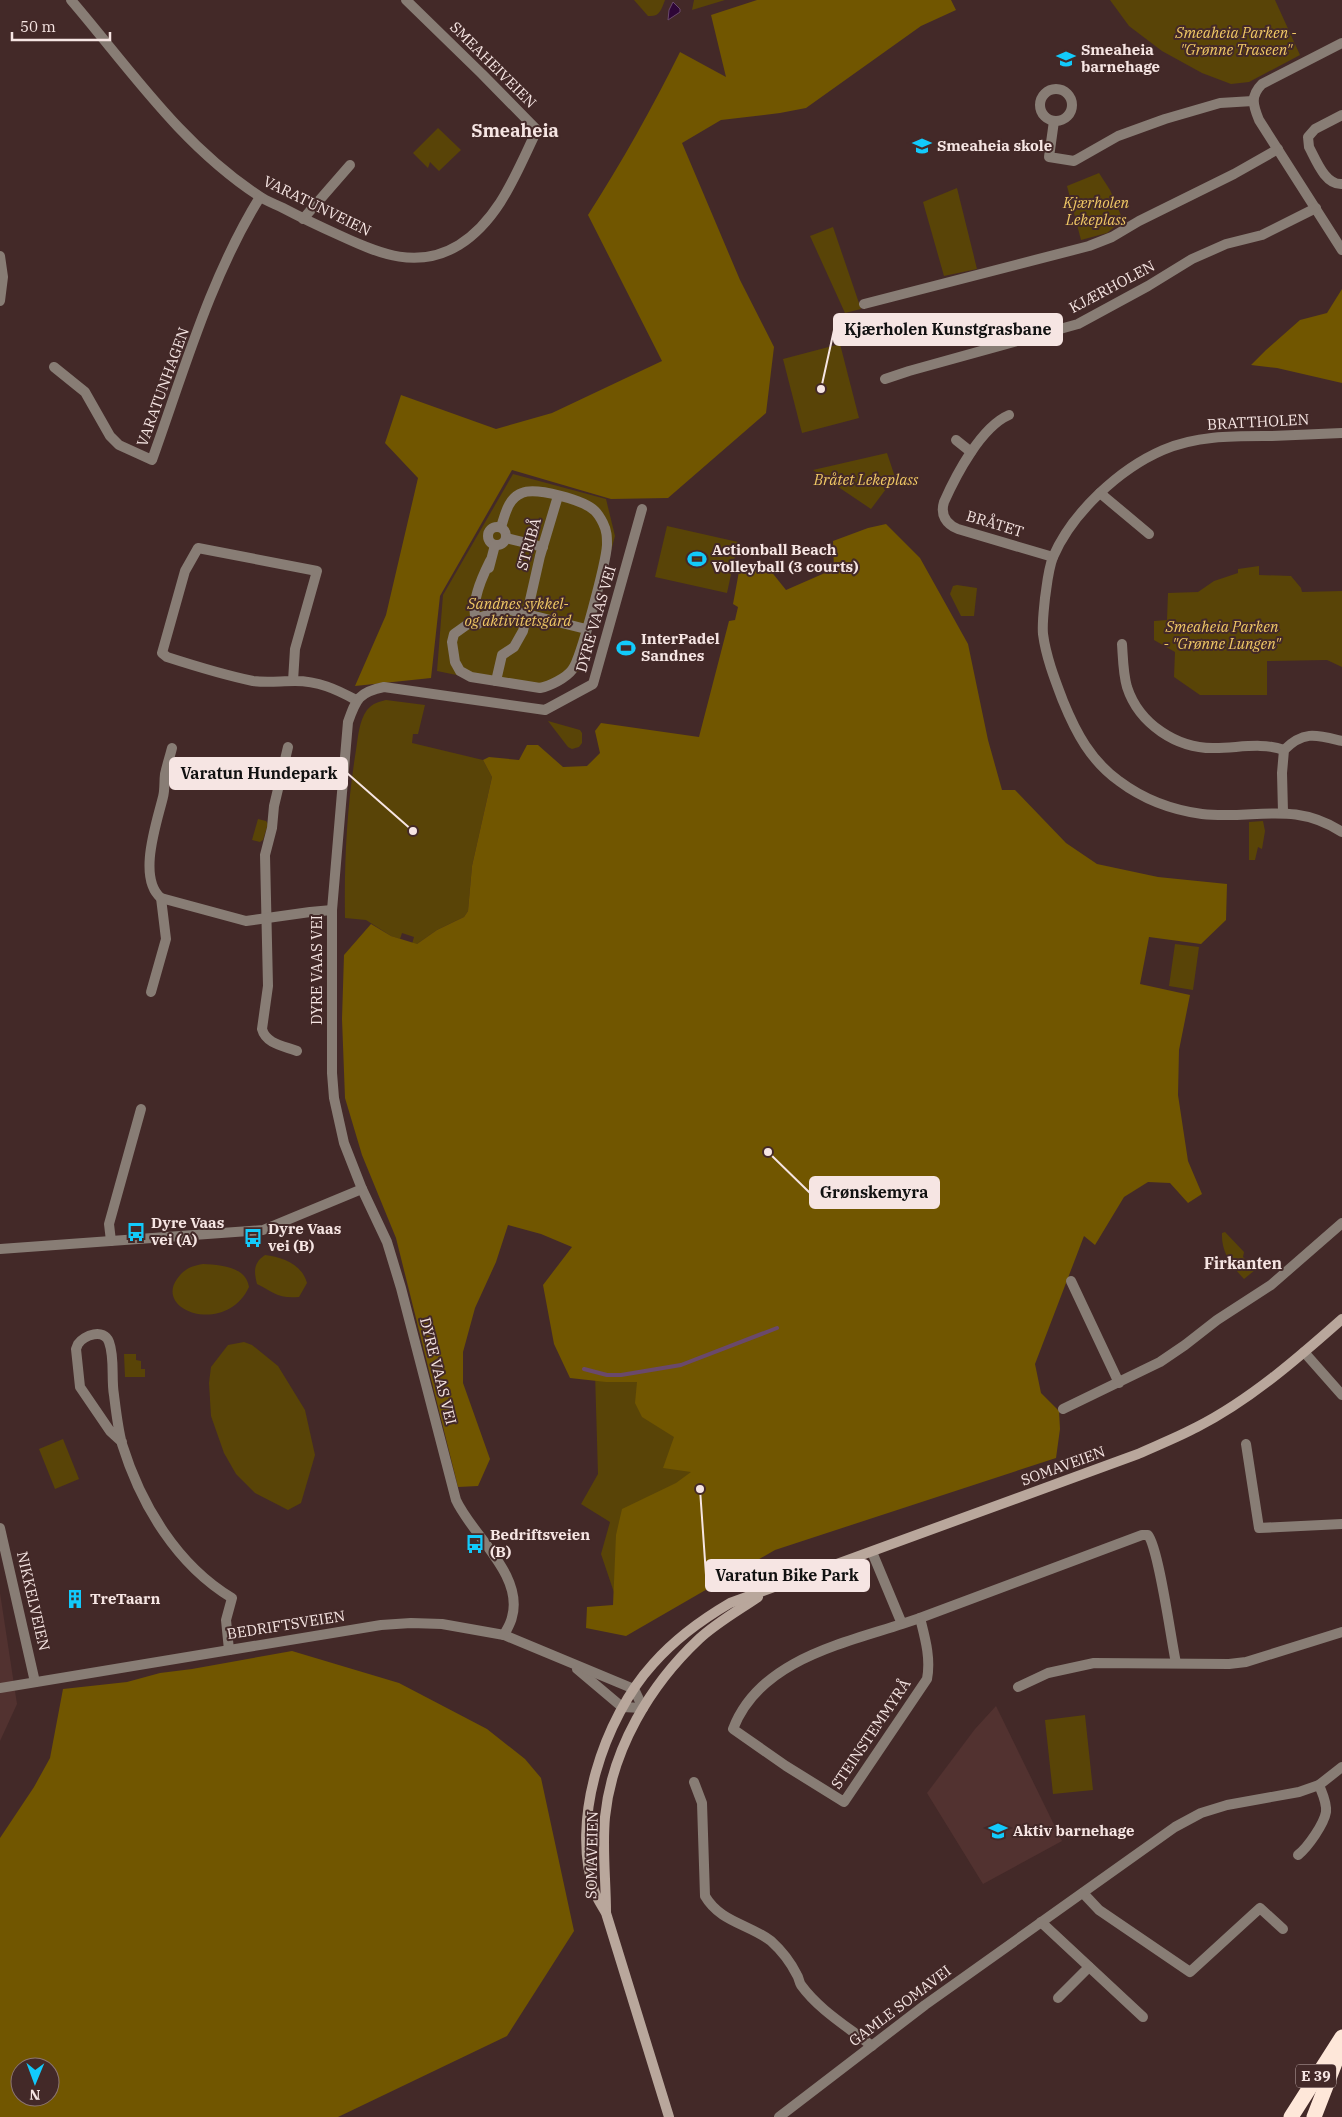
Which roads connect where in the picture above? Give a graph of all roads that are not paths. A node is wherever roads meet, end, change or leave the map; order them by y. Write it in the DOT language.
graph roads {
  1 [pos="71,0"];
  2 [pos="406,0"];
  3 [pos="1342,43"];
  4 [pos="1253,101"];
  5 [pos="1342,115"];
  6 [pos="1054,121"];
  7 [pos="537,130"];
  8 [pos="1278,149"];
  9 [pos="350,165"];
  10 [pos="1342,184"];
  11 [pos="260,197"];
  12 [pos="1316,208"];
  13 [pos="303,219"];
  14 [pos="1342,250"];
  15 [pos="0,256"];
  16 [pos="0,301"];
  17 [pos="864,304"];
  18 [pos="54,367"];
  19 [pos="885,379"];
  20 [pos="1009,415"];
  21 [pos="1342,433"];
  22 [pos="956,440"];
  23 [pos="971,452"];
  24 [pos="1100,493"];
  25 [pos="558,496"];
  26 [pos="642,509"];
  27 [pos="501,527"];
  28 [pos="1149,534"];
  29 [pos="506,538"];
  30 [pos="495,545"];
  31 [pos="542,547"];
  32 [pos="1053,557"];
  33 [pos="525,613"];
  34 [pos="477,622"];
  35 [pos="586,629"];
  36 [pos="1122,644"];
  37 [pos="293,681"];
  38 [pos="496,681"];
  39 [pos="356,700"];
  40 [pos="1342,741"];
  41 [pos="288,747"];
  42 [pos="172,748"];
  43 [pos="1284,750"];
  44 [pos="1284,812"];
  45 [pos="1342,832"];
  46 [pos="161,898"];
  47 [pos="332,910"];
  48 [pos="266,919"];
  49 [pos="151,992"];
  50 [pos="297,1051"];
  51 [pos="141,1109"];
  52 [pos="362,1189"];
  53 [pos="1342,1223"];
  54 [pos="111,1241"];
  55 [pos="0,1249"];
  56 [pos="1071,1281"];
  57 [pos="1342,1319"];
  58 [pos="1304,1352"];
  59 [pos="1119,1383"];
  60 [pos="1342,1395"];
  61 [pos="1063,1409"];
  62 [pos="122,1442"];
  63 [pos="1246,1444"];
  64 [pos="1342,1524"];
  65 [pos="0,1528"];
  66 [pos="872,1552"];
  67 [pos="767,1590"];
  68 [pos="920,1618"];
  69 [pos="902,1624"];
  70 [pos="1342,1632"];
  71 [pos="504,1635"];
  72 [pos="229,1650"];
  73 [pos="1176,1663"];
  74 [pos="573,1665"];
  75 [pos="35,1682"];
  76 [pos="1018,1687"];
  77 [pos="0,1688"];
  78 [pos="634,1689"];
  79 [pos="622,1707"];
  80 [pos="643,1708"];
  81 [pos="1342,1767"];
  82 [pos="694,1782"];
  83 [pos="1318,1785"];
  84 [pos="1298,1855"];
  85 [pos="1083,1893"];
  86 [pos="606,1913"];
  87 [pos="1041,1922"];
  88 [pos="1283,1929"];
  89 [pos="1089,1967"];
  90 [pos="1058,1998"];
  91 [pos="1144,2017"];
  92 [pos="1342,2037"];
  93 [pos="872,2046"];
  94 [pos="1342,2046"];
  95 [pos="670,2117"];
  96 [pos="780,2117"];
  97 [pos="1291,2117"];
  98 [pos="1314,2117"];
  1 -- 11 [label="street, VARATUNVEIEN"];
  2 -- 7 [label="street, SMEAHEIVEIEN"];
  3 -- 4 [label="street"];
  4 -- 6 [label="street"];
  4 -- 8 [label="street"];
  5 -- 10 [label="street"];
  7 -- 13 [label="street, VARATUNVEIEN"];
  8 -- 12 [label="street"];
  8 -- 17 [label="street"];
  9 -- 13 [label="street"];
  11 -- 13 [label="street, VARATUNVEIEN"];
  11 -- 18 [label="street, VARATUNHAGEN"];
  12 -- 14 [label="street"];
  12 -- 19 [label="street, KJÆRHOLEN"];
  15 -- 16 [label="street"];
  20 -- 23 [label="street, BRÅTET"];
  21 -- 24 [label="street, BRATTHOLEN"];
  22 -- 23 [label="street"];
  23 -- 32 [label="street, BRÅTET"];
  24 -- 28 [label="street"];
  24 -- 32 [label="street, BRATTHOLEN"];
  25 -- 27 [label="street"];
  25 -- 31 [label="street, STRIBÅ"];
  25 -- 35 [label="street"];
  26 -- 39 [label="street, DYRE VAAS VEI"];
  27 -- 29 [label="street"];
  27 -- 30 [label="street"];
  29 -- 30 [label="street"];
  29 -- 31 [label="street"];
  30 -- 34 [label="street"];
  31 -- 33 [label="street, STRIBÅ"];
  32 -- 44 [label="street, BRATTHOLEN"];
  33 -- 34 [label="street"];
  33 -- 35 [label="street"];
  33 -- 38 [label="street, STRIBÅ"];
  34 -- 38 [label="street"];
  35 -- 38 [label="street"];
  36 -- 43 [label="street"];
  37 -- 37 [label="street"];
  37 -- 39 [label="street"];
  39 -- 47 [label="street, DYRE VAAS VEI"];
  40 -- 43 [label="street"];
  41 -- 48 [label="street"];
  42 -- 46 [label="street"];
  43 -- 44 [label="street"];
  44 -- 45 [label="street, BRATTHOLEN"];
  46 -- 48 [label="street"];
  46 -- 49 [label="street"];
  47 -- 48 [label="street"];
  47 -- 52 [label="street, DYRE VAAS VEI"];
  48 -- 50 [label="street"];
  51 -- 54 [label="street"];
  52 -- 54 [label="street"];
  52 -- 71 [label="street, DYRE VAAS VEI"];
  53 -- 59 [label="street"];
  54 -- 55 [label="street"];
  56 -- 59 [label="street"];
  57 -- 58 [label="main road, SOMAVEIEN"];
  58 -- 60 [label="street"];
  58 -- 66 [label="main road, SOMAVEIEN"];
  59 -- 61 [label="street"];
  62 -- 62 [label="street"];
  62 -- 72 [label="street"];
  63 -- 64 [label="street"];
  65 -- 75 [label="street, NIKKELVEIEN"];
  66 -- 67 [label="main road, SOMAVEIEN"];
  66 -- 69 [label="street"];
  67 -- 78 [label="main road, SOMAVEIEN"];
  67 -- 80 [label="main road, SOMAVEIEN"];
  68 -- 69 [label="street, STEINSTEMMYRÅ"];
  68 -- 69 [label="street, STEINSTEMMYRÅ"];
  68 -- 73 [label="street, STEINSTEMMYRÅ"];
  70 -- 73 [label="street"];
  71 -- 72 [label="street, BEDRIFTSVEIEN"];
  71 -- 74 [label="street, BEDRIFTSVEIEN"];
  72 -- 75 [label="street, BEDRIFTSVEIEN"];
  73 -- 76 [label="street"];
  74 -- 78 [label="street, BEDRIFTSVEIEN"];
  74 -- 79 [label="street, BEDRIFTSVEIEN"];
  75 -- 77 [label="street, BEDRIFTSVEIEN"];
  78 -- 79 [label="main road, SOMAVEIEN"];
  78 -- 80 [label="street"];
  79 -- 80 [label="street"];
  79 -- 86 [label="main road, SOMAVEIEN"];
  80 -- 86 [label="main road, SOMAVEIEN"];
  81 -- 83 [label="street, GAMLE SOMAVEI"];
  82 -- 93 [label="street"];
  83 -- 84 [label="street"];
  83 -- 85 [label="street, GAMLE SOMAVEI"];
  85 -- 87 [label="street, GAMLE SOMAVEI"];
  85 -- 88 [label="street"];
  86 -- 95 [label="main road, SOMAVEIEN"];
  87 -- 89 [label="street"];
  87 -- 93 [label="street, GAMLE SOMAVEI"];
  89 -- 90 [label="street"];
  89 -- 91 [label="street"];
  92 -- 97 [label="highway, E 39"];
  93 -- 96 [label="street, GAMLE SOMAVEI"];
  94 -- 98 [label="highway, E 39"];
}
